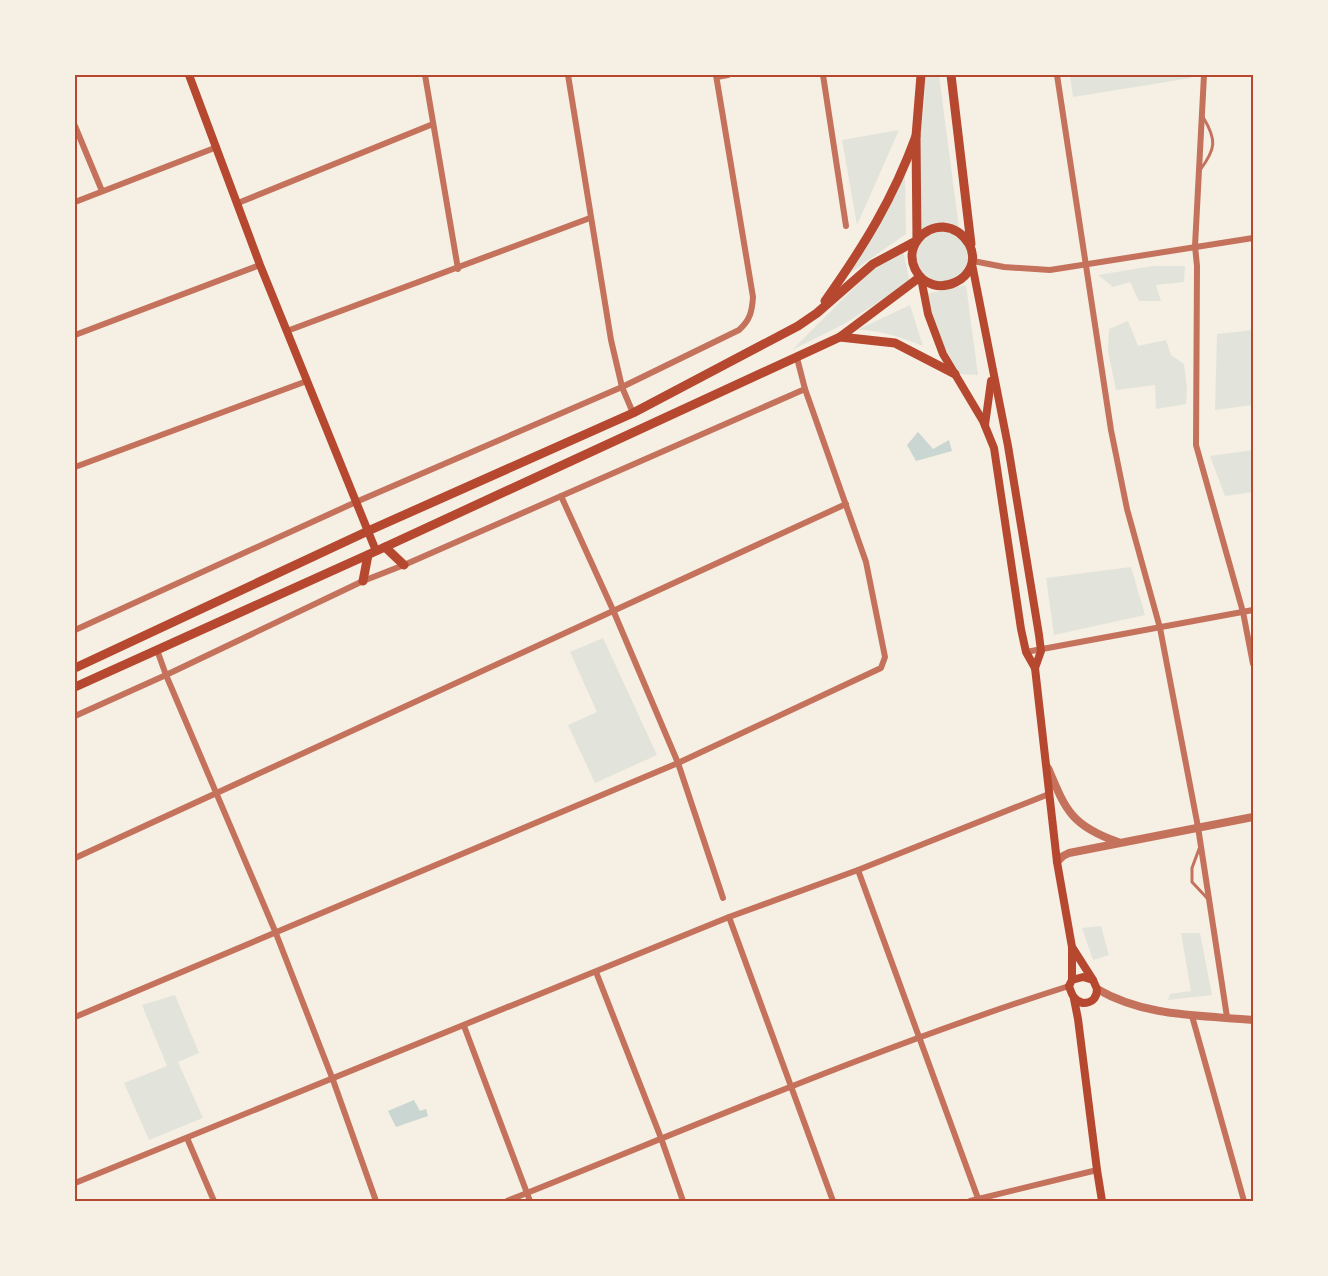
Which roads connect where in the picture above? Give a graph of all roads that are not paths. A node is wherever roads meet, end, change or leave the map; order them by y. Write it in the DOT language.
graph roads {
  1 [pos="189,75"];
  2 [pos="425,75"];
  3 [pos="568,75"];
  4 [pos="728,75"];
  5 [pos="824,75"];
  6 [pos="921,75"];
  7 [pos="951,75"];
  8 [pos="1057,75"];
  9 [pos="1204,75"];
  10 [pos="717,76"];
  11 [pos="1202,116"];
  12 [pos="433,123"];
  13 [pos="75,126"];
  14 [pos="916,136"];
  15 [pos="217,147"];
  16 [pos="1199,172"];
  17 [pos="102,191"];
  18 [pos="75,202"];
  19 [pos="238,203"];
  20 [pos="590,218"];
  21 [pos="846,226"];
  22 [pos="1253,238"];
  23 [pos="917,240"];
  24 [pos="1195,246"];
  25 [pos="972,249"];
  26 [pos="973,262"];
  27 [pos="1087,264"];
  28 [pos="260,265"];
  29 [pos="458,268"];
  30 [pos="920,277"];
  31 [pos="817,313"];
  32 [pos="287,331"];
  33 [pos="75,335"];
  34 [pos="840,337"];
  35 [pos="797,358"];
  36 [pos="992,372"];
  37 [pos="955,374"];
  38 [pos="307,381"];
  39 [pos="622,387"];
  40 [pos="805,389"];
  41 [pos="633,413"];
  42 [pos="985,425"];
  43 [pos="75,467"];
  44 [pos="561,496"];
  45 [pos="356,502"];
  46 [pos="846,504"];
  47 [pos="368,531"];
  48 [pos="376,551"];
  49 [pos="404,565"];
  50 [pos="363,580"];
  51 [pos="613,610"];
  52 [pos="1253,610"];
  53 [pos="1243,612"];
  54 [pos="1160,628"];
  55 [pos="75,630"];
  56 [pos="157,650"];
  57 [pos="1041,651"];
  58 [pos="1026,652"];
  59 [pos="1253,664"];
  60 [pos="75,668"];
  61 [pos="1035,668"];
  62 [pos="166,675"];
  63 [pos="75,687"];
  64 [pos="75,716"];
  65 [pos="1046,762"];
  66 [pos="678,763"];
  67 [pos="216,794"];
  68 [pos="1049,794"];
  69 [pos="1253,817"];
  70 [pos="1198,827"];
  71 [pos="1120,843"];
  72 [pos="1201,844"];
  73 [pos="75,858"];
  74 [pos="1057,862"];
  75 [pos="858,870"];
  76 [pos="723,898"];
  77 [pos="1210,901"];
  78 [pos="729,917"];
  79 [pos="275,931"];
  80 [pos="1072,947"];
  81 [pos="596,972"];
  82 [pos="1071,983"];
  83 [pos="1095,985"];
  84 [pos="1074,999"];
  85 [pos="1087,1003"];
  86 [pos="1192,1016"];
  87 [pos="75,1017"];
  88 [pos="1227,1017"];
  89 [pos="1078,1019"];
  90 [pos="1253,1020"];
  91 [pos="464,1026"];
  92 [pos="920,1037"];
  93 [pos="333,1080"];
  94 [pos="792,1086"];
  95 [pos="187,1138"];
  96 [pos="661,1138"];
  97 [pos="1096,1170"];
  98 [pos="75,1183"];
  99 [pos="527,1193"];
  100 [pos="978,1200"];
  101 [pos="214,1201"];
  102 [pos="376,1201"];
  103 [pos="507,1201"];
  104 [pos="530,1201"];
  105 [pos="683,1201"];
  106 [pos="833,1201"];
  107 [pos="970,1201"];
  108 [pos="1102,1201"];
  109 [pos="1244,1201"];
  1 -- 15 [label="main road"];
  2 -- 12 [label="street"];
  3 -- 20 [label="street"];
  4 -- 10 [label="street"];
  5 -- 21 [label="street"];
  6 -- 14 [label="main road"];
  7 -- 25 [label="main road"];
  8 -- 27 [label="street"];
  9 -- 11 [label="street"];
  10 -- 39 [label="street"];
  11 -- 16 [label="street"];
  11 -- 16 [label="lane"];
  12 -- 19 [label="street"];
  12 -- 29 [label="street"];
  13 -- 17 [label="street"];
  14 -- 23 [label="main road"];
  14 -- 31 [label="main road"];
  15 -- 17 [label="street"];
  15 -- 19 [label="main road"];
  16 -- 24 [label="street"];
  17 -- 18 [label="street"];
  19 -- 28 [label="main road"];
  20 -- 29 [label="street"];
  20 -- 39 [label="street"];
  22 -- 24 [label="street"];
  23 -- 25 [label="main road"];
  23 -- 30 [label="main road"];
  23 -- 31 [label="main road"];
  24 -- 27 [label="street"];
  24 -- 53 [label="street"];
  25 -- 26 [label="main road"];
  26 -- 27 [label="street"];
  26 -- 30 [label="main road"];
  26 -- 36 [label="main road"];
  27 -- 54 [label="street"];
  28 -- 32 [label="main road"];
  28 -- 33 [label="street"];
  29 -- 32 [label="street"];
  30 -- 34 [label="main road"];
  30 -- 37 [label="main road"];
  31 -- 41 [label="main road"];
  32 -- 38 [label="main road"];
  34 -- 35 [label="main road"];
  34 -- 37 [label="main road"];
  35 -- 40 [label="street"];
  35 -- 48 [label="main road"];
  36 -- 42 [label="main road"];
  36 -- 57 [label="main road"];
  37 -- 42 [label="main road"];
  38 -- 43 [label="street"];
  38 -- 45 [label="main road"];
  39 -- 41 [label="street"];
  39 -- 45 [label="street"];
  40 -- 44 [label="street"];
  40 -- 46 [label="street"];
  41 -- 47 [label="main road"];
  42 -- 58 [label="main road"];
  44 -- 49 [label="street"];
  44 -- 51 [label="street"];
  45 -- 47 [label="main road"];
  45 -- 55 [label="street"];
  46 -- 51 [label="street"];
  46 -- 66 [label="street"];
  47 -- 48 [label="main road"];
  47 -- 60 [label="main road"];
  48 -- 49 [label="main road"];
  48 -- 50 [label="main road"];
  48 -- 56 [label="main road"];
  49 -- 50 [label="street"];
  50 -- 62 [label="street"];
  51 -- 66 [label="street"];
  51 -- 67 [label="street"];
  52 -- 53 [label="street"];
  53 -- 54 [label="street"];
  53 -- 59 [label="street"];
  54 -- 57 [label="street"];
  54 -- 70 [label="street"];
  56 -- 62 [label="street"];
  56 -- 63 [label="main road"];
  57 -- 58 [label="street"];
  57 -- 61 [label="main road"];
  58 -- 61 [label="main road"];
  61 -- 65 [label="main road"];
  62 -- 64 [label="street"];
  62 -- 67 [label="street"];
  65 -- 68 [label="main road"];
  65 -- 71 [label="street"];
  66 -- 76 [label="street"];
  66 -- 79 [label="street"];
  67 -- 73 [label="street"];
  67 -- 79 [label="street"];
  68 -- 74 [label="main road"];
  68 -- 75 [label="street"];
  69 -- 70 [label="street"];
  70 -- 71 [label="street"];
  70 -- 72 [label="street"];
  71 -- 74 [label="street"];
  72 -- 77 [label="street"];
  72 -- 77 [label="lane"];
  74 -- 80 [label="main road"];
  75 -- 78 [label="street"];
  75 -- 92 [label="street"];
  77 -- 88 [label="street"];
  78 -- 81 [label="street"];
  78 -- 94 [label="street"];
  79 -- 87 [label="street"];
  79 -- 93 [label="street"];
  80 -- 82 [label="main road"];
  80 -- 83 [label="main road"];
  81 -- 91 [label="street"];
  81 -- 96 [label="street"];
  82 -- 83 [label="main road"];
  82 -- 84 [label="main road"];
  82 -- 92 [label="street"];
  83 -- 85 [label="main road"];
  83 -- 86 [label="street"];
  84 -- 85 [label="main road"];
  84 -- 89 [label="main road"];
  85 -- 89 [label="main road"];
  86 -- 88 [label="street"];
  86 -- 109 [label="street"];
  88 -- 90 [label="street"];
  89 -- 97 [label="main road"];
  91 -- 93 [label="street"];
  91 -- 99 [label="street"];
  92 -- 94 [label="street"];
  92 -- 100 [label="street"];
  93 -- 95 [label="street"];
  93 -- 102 [label="street"];
  94 -- 96 [label="street"];
  94 -- 106 [label="street"];
  95 -- 98 [label="street"];
  95 -- 101 [label="street"];
  96 -- 99 [label="street"];
  96 -- 105 [label="street"];
  97 -- 100 [label="street"];
  97 -- 108 [label="main road"];
  99 -- 103 [label="street"];
  99 -- 104 [label="street"];
  100 -- 107 [label="street"];
}
